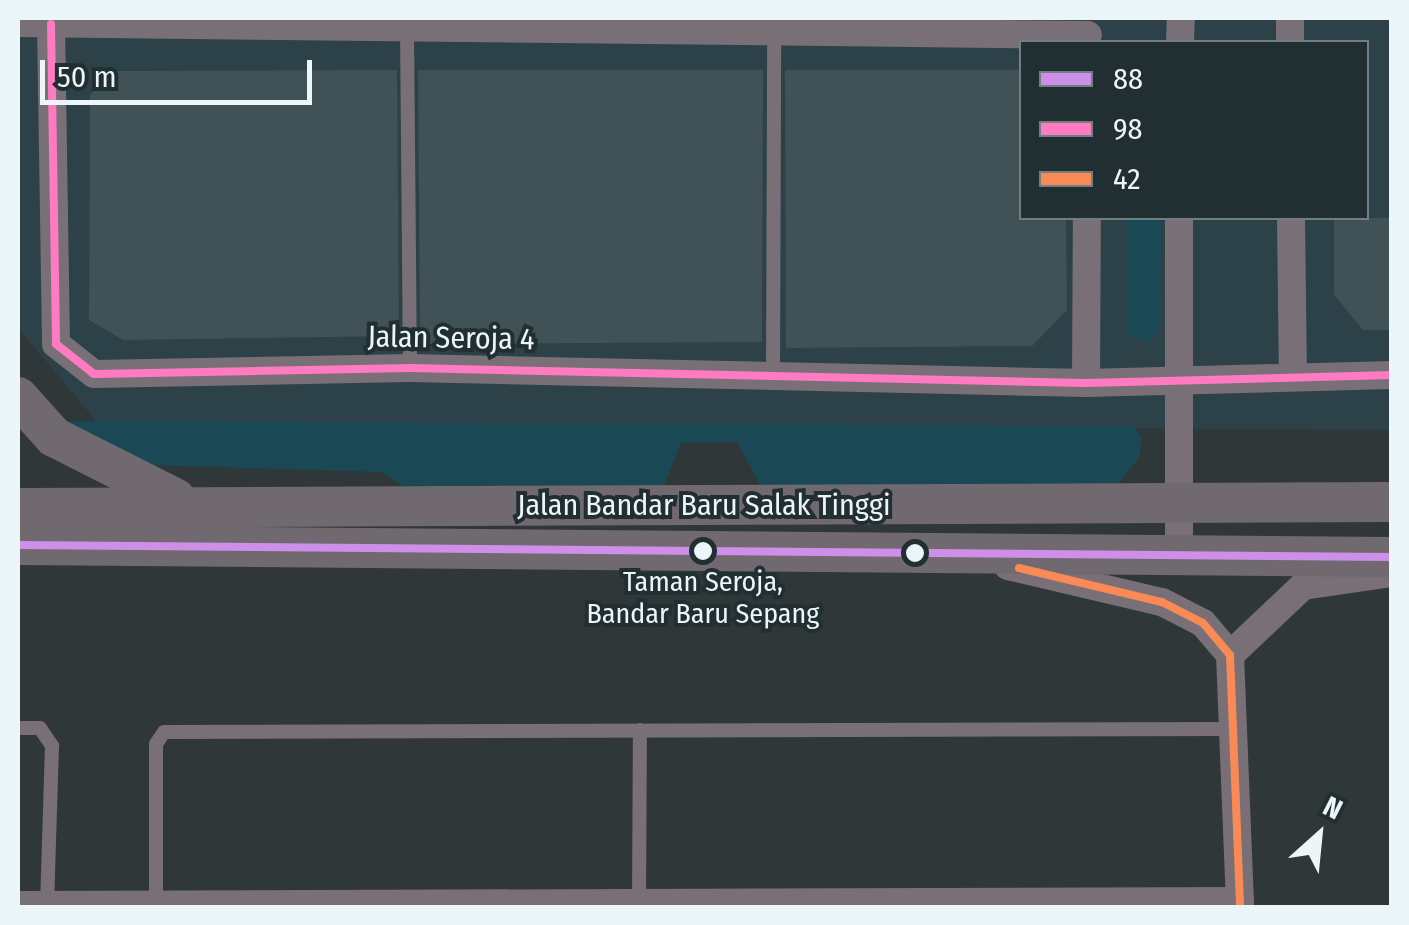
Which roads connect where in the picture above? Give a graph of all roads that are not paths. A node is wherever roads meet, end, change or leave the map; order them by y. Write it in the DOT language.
graph roads {
  1 [pos="165,21"];
  2 [pos="263,22"];
  3 [pos="18,23"];
  4 [pos="52,24"];
  5 [pos="706,24"];
  6 [pos="408,28"];
  7 [pos="774,32"];
  8 [pos="1088,32"];
  9 [pos="1087,220"];
  10 [pos="1180,220"];
  11 [pos="1292,220"];
  12 [pos="410,368"];
  13 [pos="1392,375"];
  14 [pos="1292,377"];
  15 [pos="773,378"];
  16 [pos="1178,380"];
  17 [pos="1086,383"];
  18 [pos="18,396"];
  19 [pos="1177,502"];
  20 [pos="1392,502"];
  21 [pos="199,507"];
  22 [pos="18,508"];
  23 [pos="18,545"];
  24 [pos="958,554"];
  25 [pos="1179,556"];
  26 [pos="1392,557"];
  27 [pos="1392,573"];
  28 [pos="1230,656"];
  29 [pos="18,728"];
  30 [pos="1233,729"];
  31 [pos="640,730"];
  32 [pos="1240,904"];
  33 [pos="18,905"];
  34 [pos="48,905"];
  35 [pos="639,906"];
  36 [pos="90,907"];
  37 [pos="156,907"];
  1 -- 2 [label="street"];
  1 -- 4 [label="street"];
  2 -- 6 [label="street"];
  3 -- 4 [label="street"];
  4 -- 12 [label="street, Jalan Seroja 4"];
  5 -- 6 [label="street"];
  5 -- 7 [label="street"];
  6 -- 12 [label="lane"];
  7 -- 8 [label="street"];
  7 -- 15 [label="lane"];
  9 -- 17 [label="street"];
  10 -- 16 [label="street"];
  11 -- 14 [label="street"];
  12 -- 15 [label="street, Jalan Seroja 4"];
  13 -- 14 [label="street, Jalan Seroja 4"];
  14 -- 16 [label="street, Jalan Seroja 4"];
  15 -- 17 [label="street, Jalan Seroja 4"];
  16 -- 17 [label="street, Jalan Seroja 4"];
  16 -- 19 [label="street"];
  18 -- 21 [label="main road"];
  19 -- 20 [label="main road, Jalan Bandar Baru Salak Tinggi"];
  19 -- 21 [label="main road, Jalan Bandar Baru Salak Tinggi"];
  19 -- 25 [label="street"];
  21 -- 22 [label="main road, Jalan Bandar Baru Salak Tinggi"];
  23 -- 24 [label="main road, Jalan Bandar Baru Salak Tinggi"];
  24 -- 25 [label="main road, Jalan Bandar Baru Salak Tinggi"];
  24 -- 28 [label="street"];
  25 -- 26 [label="main road, Jalan Bandar Baru Salak Tinggi"];
  27 -- 28 [label="street"];
  28 -- 30 [label="street"];
  29 -- 34 [label="lane"];
  30 -- 31 [label="lane"];
  30 -- 32 [label="street"];
  31 -- 35 [label="lane"];
  31 -- 37 [label="lane"];
  32 -- 35 [label="street"];
  33 -- 34 [label="street"];
  34 -- 36 [label="street"];
  35 -- 37 [label="street"];
  36 -- 37 [label="street"];
}
